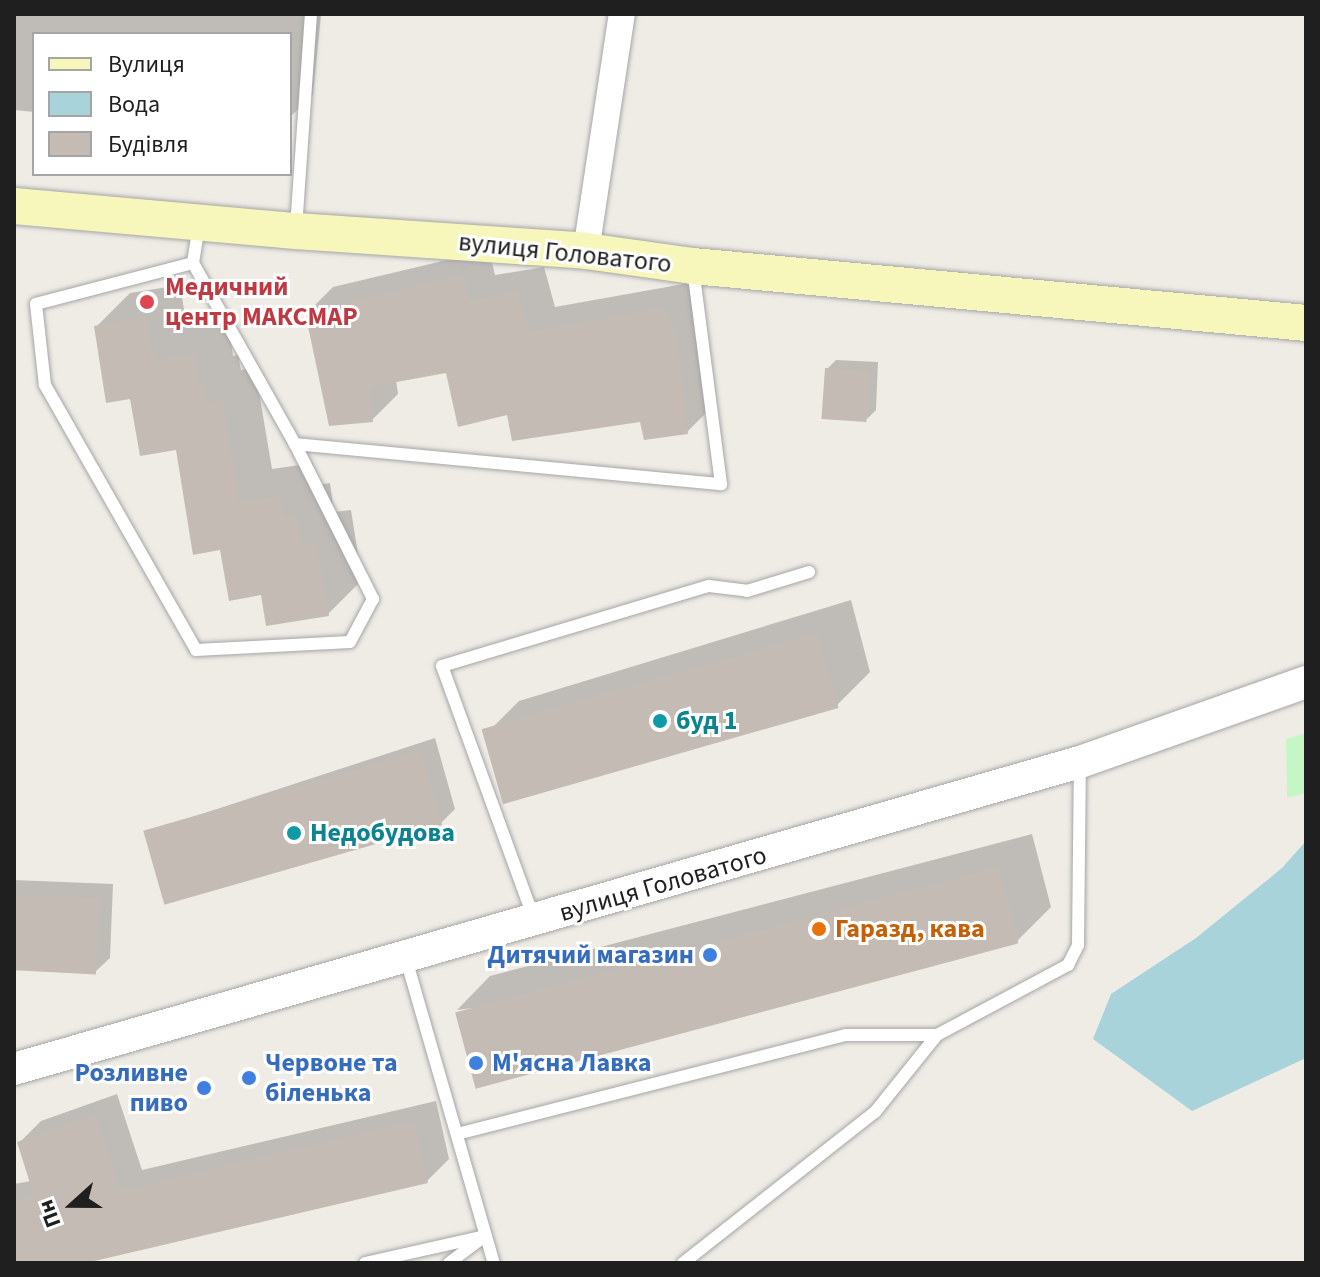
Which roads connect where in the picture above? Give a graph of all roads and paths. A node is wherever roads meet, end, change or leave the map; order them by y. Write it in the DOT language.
graph roads {
  1 [pos="311,14"];
  2 [pos="622,14"];
  3 [pos="14,206"];
  4 [pos="199,222"];
  5 [pos="296,231"];
  6 [pos="586,251"];
  7 [pos="193,263"];
  8 [pos="693,266"];
  9 [pos="1306,323"];
  10 [pos="295,444"];
  11 [pos="809,572"];
  12 [pos="1306,682"];
  13 [pos="1080,762"];
  14 [pos="535,921"];
  15 [pos="406,958"];
  16 [pos="937,1035"];
  17 [pos="14,1069"];
  18 [pos="457,1134"];
  19 [pos="486,1236"];
  20 [pos="365,1263"];
  21 [pos="449,1263"];
  22 [pos="494,1263"];
  23 [pos="683,1263"];
  1 -- 5 [label="lane"];
  2 -- 6 [label="street"];
  3 -- 4 [label="main road, вулиця Головатого"];
  4 -- 5 [label="main road, вулиця Головатого"];
  4 -- 7 [label="lane"];
  5 -- 6 [label="main road, вулиця Головатого"];
  6 -- 8 [label="main road, вулиця Головатого"];
  7 -- 10 [label="lane"];
  7 -- 10 [label="lane"];
  8 -- 9 [label="main road, вулиця Головатого"];
  8 -- 10 [label="lane"];
  11 -- 14 [label="lane"];
  12 -- 13 [label="street, вулиця Головатого"];
  13 -- 14 [label="street, вулиця Головатого"];
  13 -- 16 [label="lane"];
  14 -- 15 [label="street, вулиця Головатого"];
  15 -- 17 [label="street, вулиця Головатого"];
  15 -- 18 [label="lane"];
  16 -- 18 [label="lane"];
  16 -- 23 [label="lane"];
  18 -- 19 [label="lane"];
  19 -- 20 [label="lane"];
  19 -- 21 [label="lane"];
  19 -- 22 [label="lane"];
}
